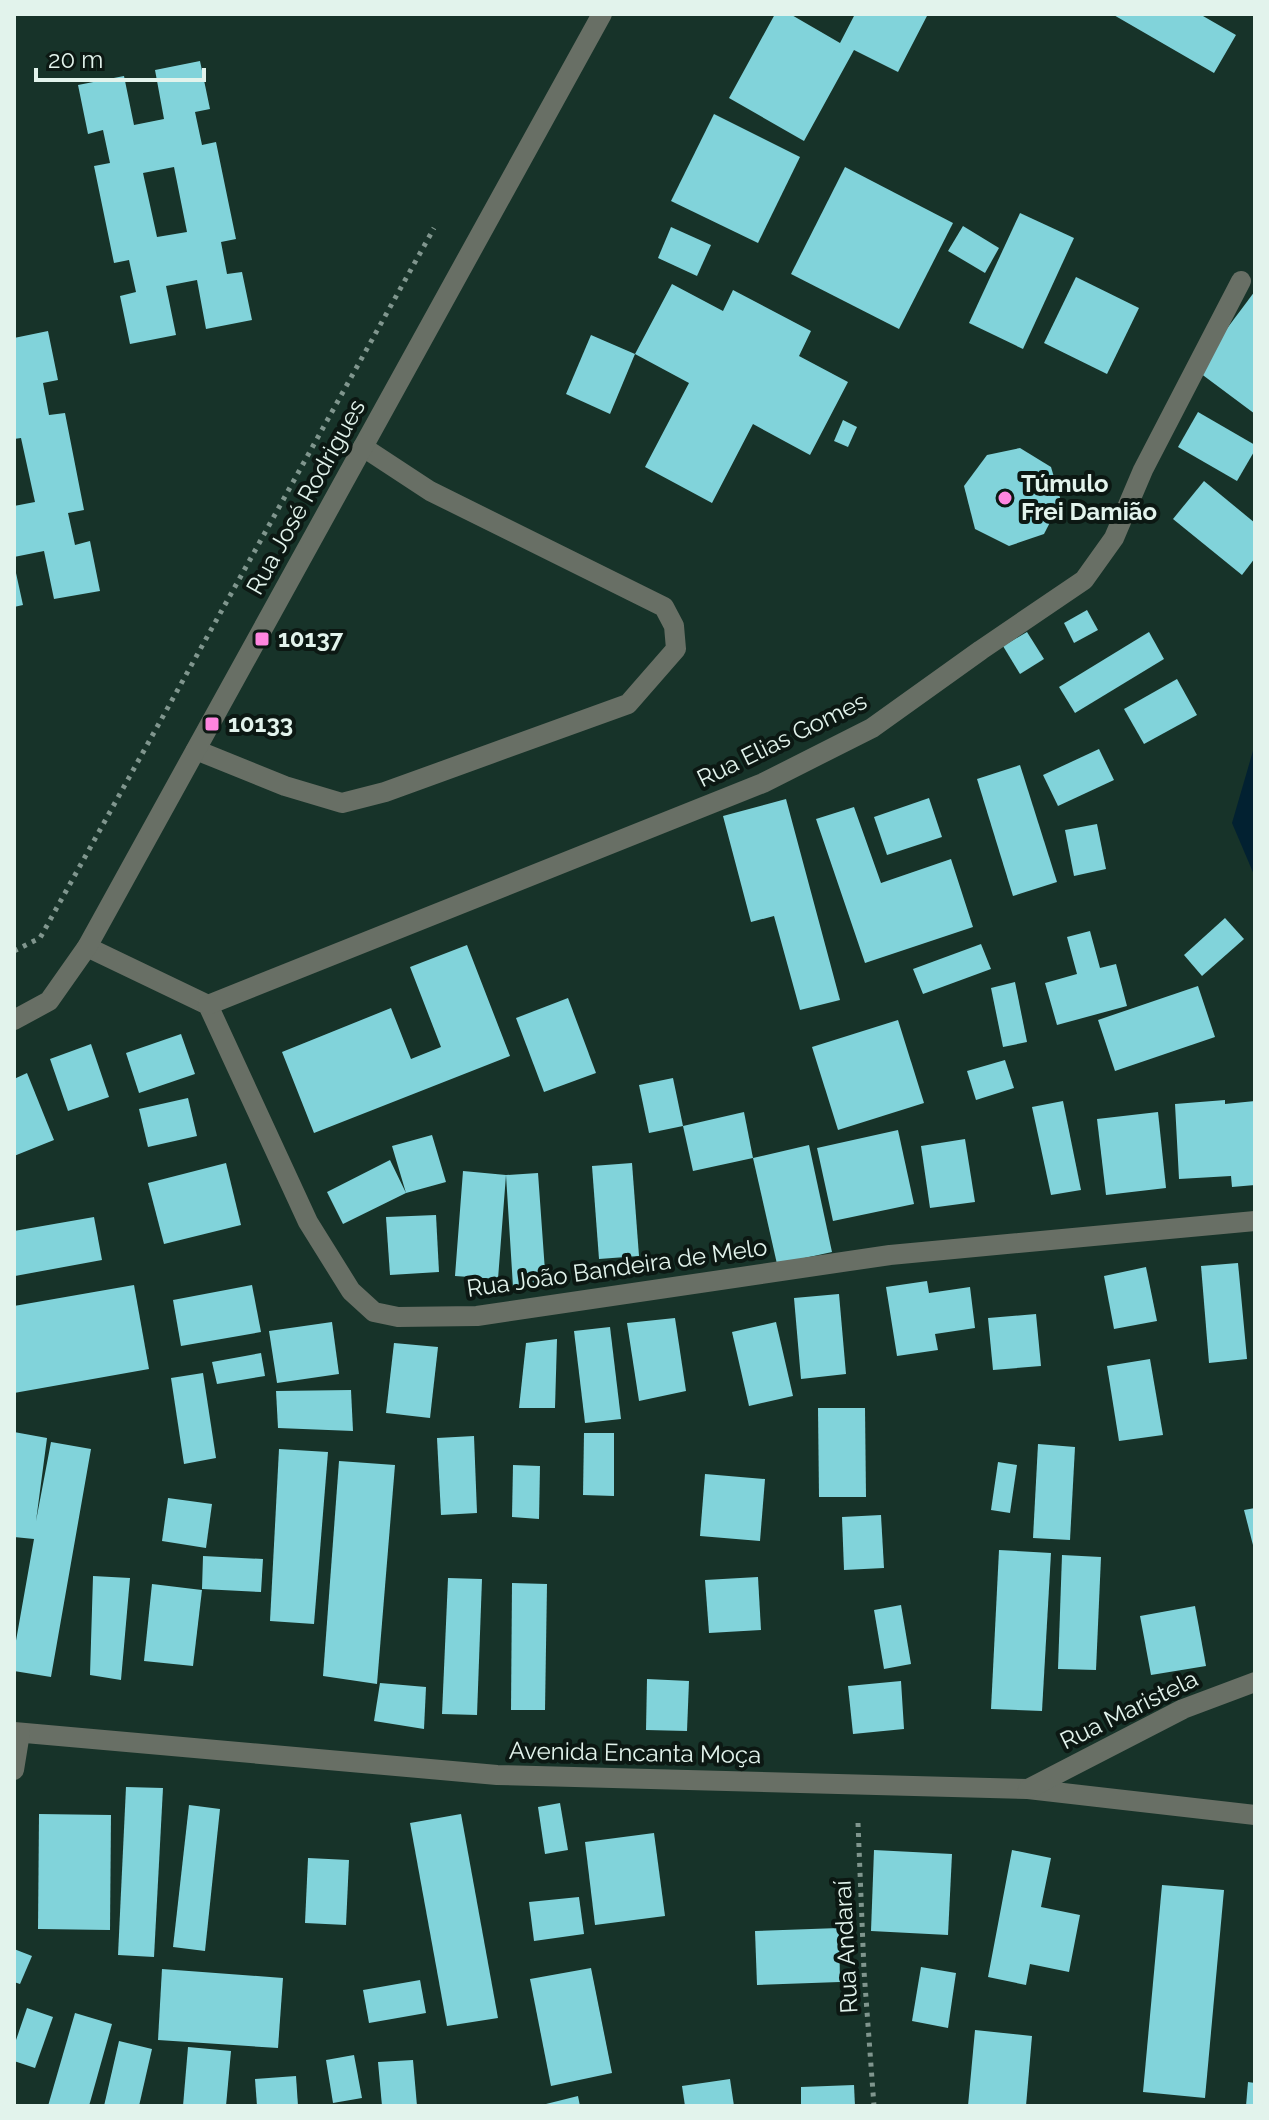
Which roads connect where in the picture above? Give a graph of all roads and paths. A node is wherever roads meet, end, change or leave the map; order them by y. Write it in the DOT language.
graph roads {
  1 [pos="602,14"];
  2 [pos="438,221"];
  3 [pos="1241,281"];
  4 [pos="363,447"];
  5 [pos="196,750"];
  6 [pos="87,947"];
  7 [pos="14,951"];
  8 [pos="208,1005"];
  9 [pos="14,1020"];
  10 [pos="1255,1221"];
  11 [pos="1255,1682"];
  12 [pos="17,1733"];
  13 [pos="14,1770"];
  14 [pos="857,1786"];
  15 [pos="1028,1789"];
  16 [pos="1255,1815"];
  17 [pos="874,2106"];
  1 -- 4 [label="street, Rua José Rodrigues"];
  2 -- 7 [label="path"];
  3 -- 8 [label="street, Rua Elias Gomes"];
  4 -- 5 [label="street, Rua José Rodrigues"];
  4 -- 5 [label="street"];
  5 -- 6 [label="street, Rua José Rodrigues"];
  6 -- 8 [label="street"];
  6 -- 9 [label="street, Rua José Rodrigues"];
  8 -- 10 [label="street, Rua João Bandeira de Melo"];
  11 -- 15 [label="street, Rua Maristela"];
  12 -- 13 [label="street"];
  12 -- 14 [label="street, Avenida Encanta Moça"];
  14 -- 15 [label="street, Avenida Encanta Moça"];
  14 -- 17 [label="path, Rua Andaraí"];
  15 -- 16 [label="street, Avenida Encanta Moça"];
}
